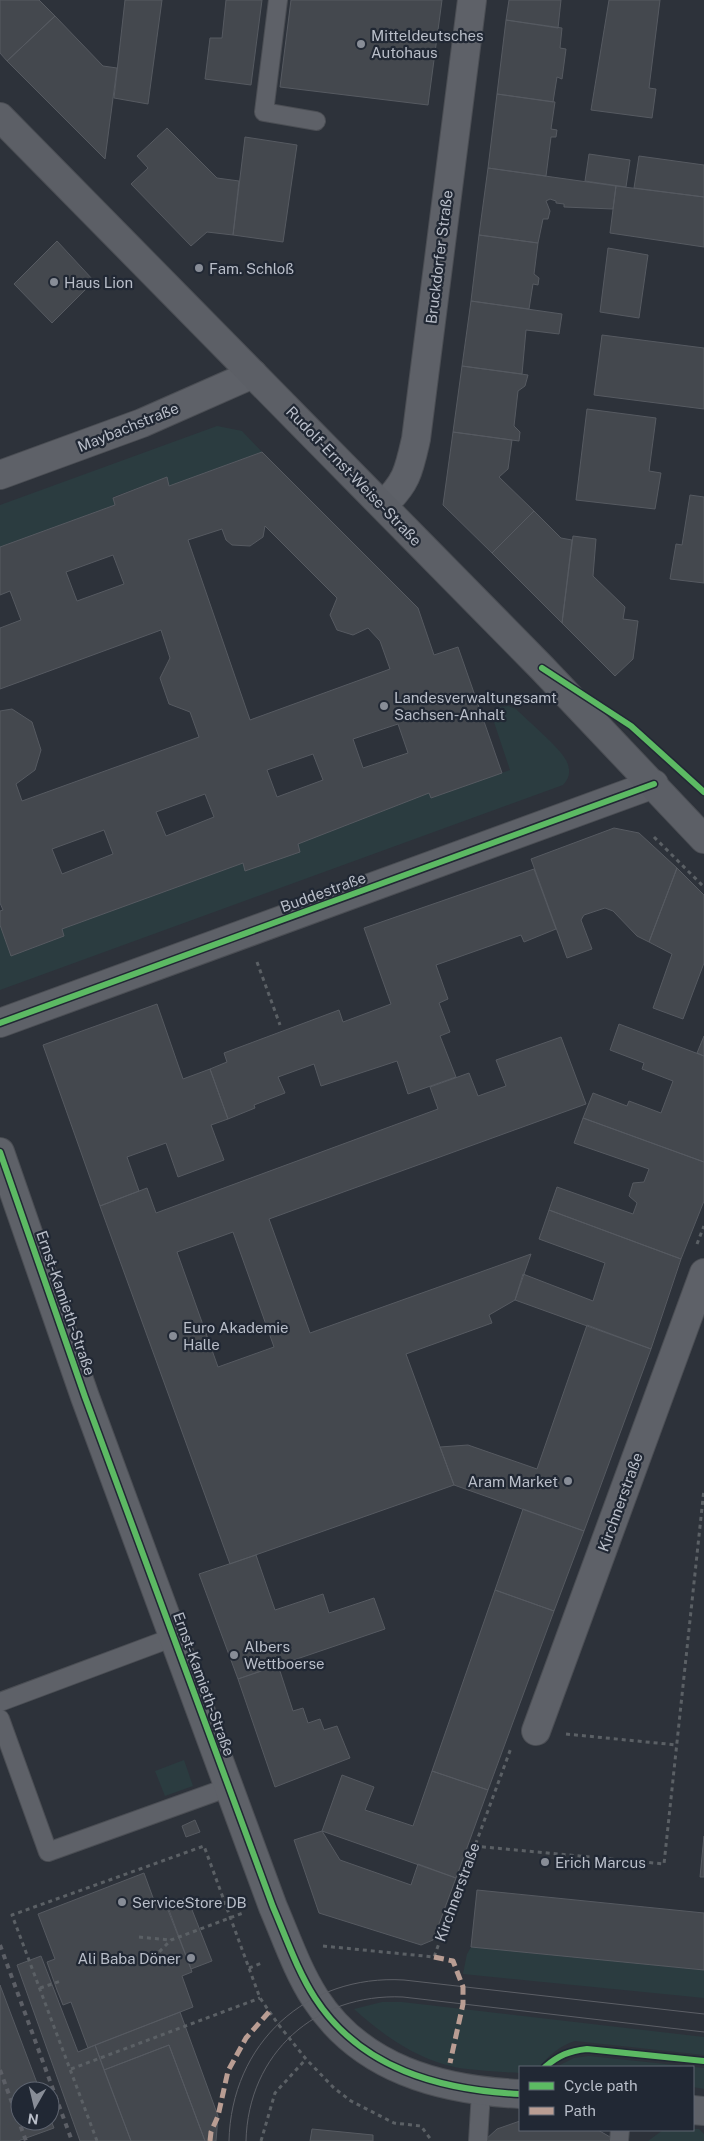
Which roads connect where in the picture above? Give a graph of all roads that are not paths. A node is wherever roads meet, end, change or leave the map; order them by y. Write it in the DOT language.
graph roads {
  1 [pos="278,0"];
  2 [pos="472,0"];
  3 [pos="0,116"];
  4 [pos="316,121"];
  5 [pos="254,374"];
  6 [pos="0,475"];
  7 [pos="383,505"];
  8 [pos="654,784"];
  9 [pos="704,839"];
  10 [pos="0,1023"];
  11 [pos="0,1152"];
  12 [pos="704,1273"];
  13 [pos="174,1637"];
  14 [pos="0,1702"];
  15 [pos="0,1719"];
  16 [pos="536,1730"];
  17 [pos="229,1787"];
  18 [pos="482,2092"];
  19 [pos="519,2094"];
  20 [pos="478,2141"];
  1 -- 4 [label="lane"];
  2 -- 7 [label="street, Bruckdorfer Straße"];
  3 -- 5 [label="main road, Rudolf-Ernst-Weise-Straße"];
  5 -- 6 [label="street, Maybachstraße"];
  5 -- 7 [label="main road, Rudolf-Ernst-Weise-Straße"];
  7 -- 8 [label="main road, Rudolf-Ernst-Weise-Straße"];
  8 -- 9 [label="main road, Rudolf-Ernst-Weise-Straße"];
  8 -- 10 [label="street, Buddestraße"];
  11 -- 13 [label="street, Ernst-Kamieth-Straße"];
  12 -- 16 [label="street, Kirchnerstraße"];
  13 -- 14 [label="lane"];
  13 -- 17 [label="street, Ernst-Kamieth-Straße"];
  15 -- 17 [label="lane"];
  17 -- 18 [label="street, Ernst-Kamieth-Straße"];
  18 -- 19 [label="street, Ernst-Kamieth-Straße"];
  18 -- 20 [label="lane"];
}
